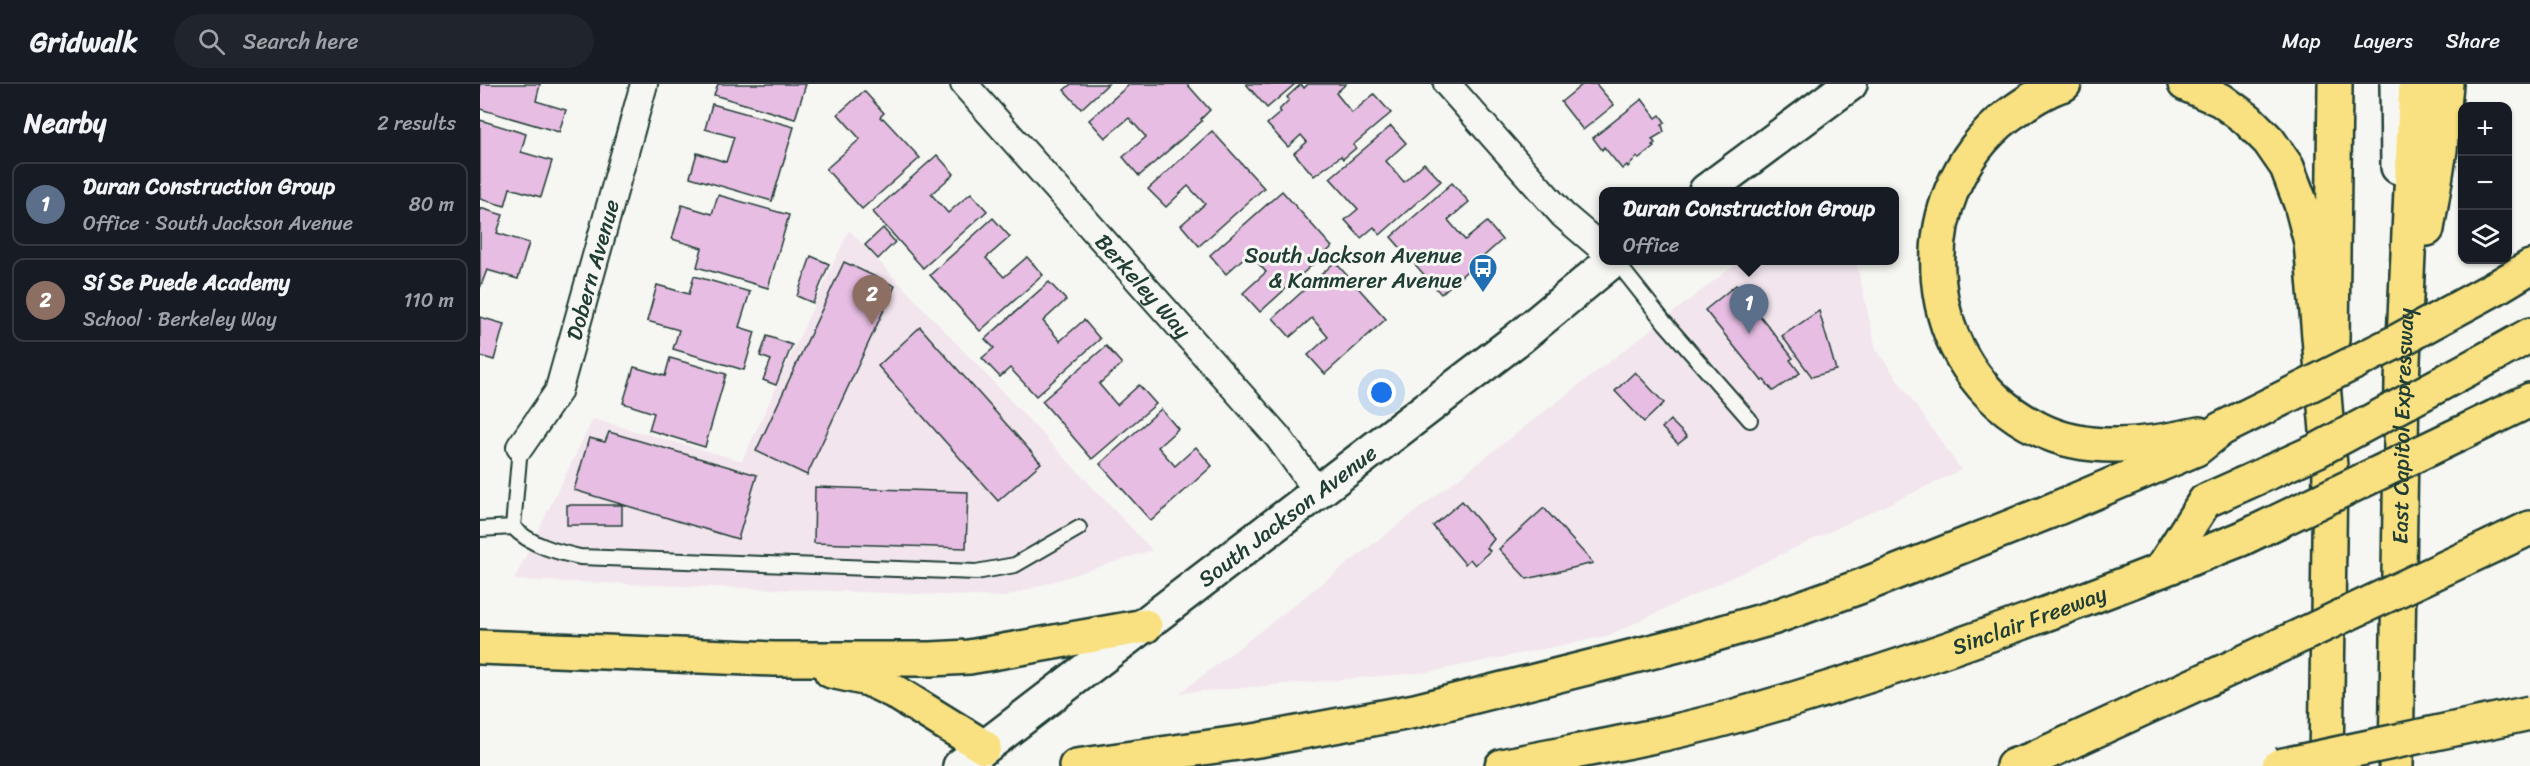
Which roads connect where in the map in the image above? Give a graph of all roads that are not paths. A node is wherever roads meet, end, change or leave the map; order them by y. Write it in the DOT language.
graph roads {
  1 [pos="644,84"];
  2 [pos="964,84"];
  3 [pos="1447,84"];
  4 [pos="1850,84"];
  5 [pos="2064,84"];
  6 [pos="2185,84"];
  7 [pos="2335,84"];
  8 [pos="2397,84"];
  9 [pos="2416,84"];
  10 [pos="2446,84"];
  11 [pos="1713,187"];
  12 [pos="1599,246"];
  13 [pos="1609,265"];
  14 [pos="1617,265"];
  15 [pos="2530,267"];
  16 [pos="2530,273"];
  17 [pos="2497,287"];
  18 [pos="2530,335"];
  19 [pos="2402,382"];
  20 [pos="2530,400"];
  21 [pos="1750,420"];
  22 [pos="2232,424"];
  23 [pos="520,447"];
  24 [pos="2330,466"];
  25 [pos="1317,492"];
  26 [pos="513,527"];
  27 [pos="1079,528"];
  28 [pos="2530,528"];
  29 [pos="480,529"];
  30 [pos="2161,570"];
  31 [pos="1145,626"];
  32 [pos="480,647"];
  33 [pos="774,659"];
  34 [pos="2530,713"];
  35 [pos="972,757"];
  36 [pos="1076,766"];
  37 [pos="1503,766"];
  38 [pos="2013,766"];
  39 [pos="2279,766"];
  40 [pos="2326,766"];
  41 [pos="2396,766"];
  1 -- 23 [label="street, Dobern Avenue"];
  2 -- 25 [label="street, Berkeley Way"];
  3 -- 12 [label="street"];
  4 -- 11 [label="main road"];
  5 -- 22 [label="main road"];
  6 -- 24 [label="main road"];
  7 -- 24 [label="main road"];
  8 -- 19 [label="main road, East Capitol Expressway"];
  9 -- 19 [label="main road"];
  10 -- 19 [label="main road"];
  13 -- 25 [label="main road, South Jackson Avenue"];
  14 -- 21 [label="lane"];
  15 -- 17 [label="main road"];
  16 -- 17 [label="main road"];
  17 -- 22 [label="main road, bridge"];
  18 -- 30 [label="main road, bridge"];
  19 -- 41 [label="main road, East Capitol Expressway"];
  20 -- 30 [label="main road, Sinclair Freeway, bridge"];
  22 -- 36 [label="main road"];
  23 -- 26 [label="lane"];
  24 -- 40 [label="main road"];
  25 -- 31 [label="main road, South Jackson Avenue"];
  26 -- 27 [label="lane"];
  26 -- 29 [label="lane"];
  28 -- 38 [label="main road, bridge"];
  30 -- 37 [label="main road, Sinclair Freeway"];
  31 -- 33 [label="main road"];
  31 -- 35 [label="main road, South Jackson Avenue"];
  32 -- 33 [label="main road"];
  33 -- 35 [label="main road"];
  34 -- 39 [label="main road, bridge"];
}
